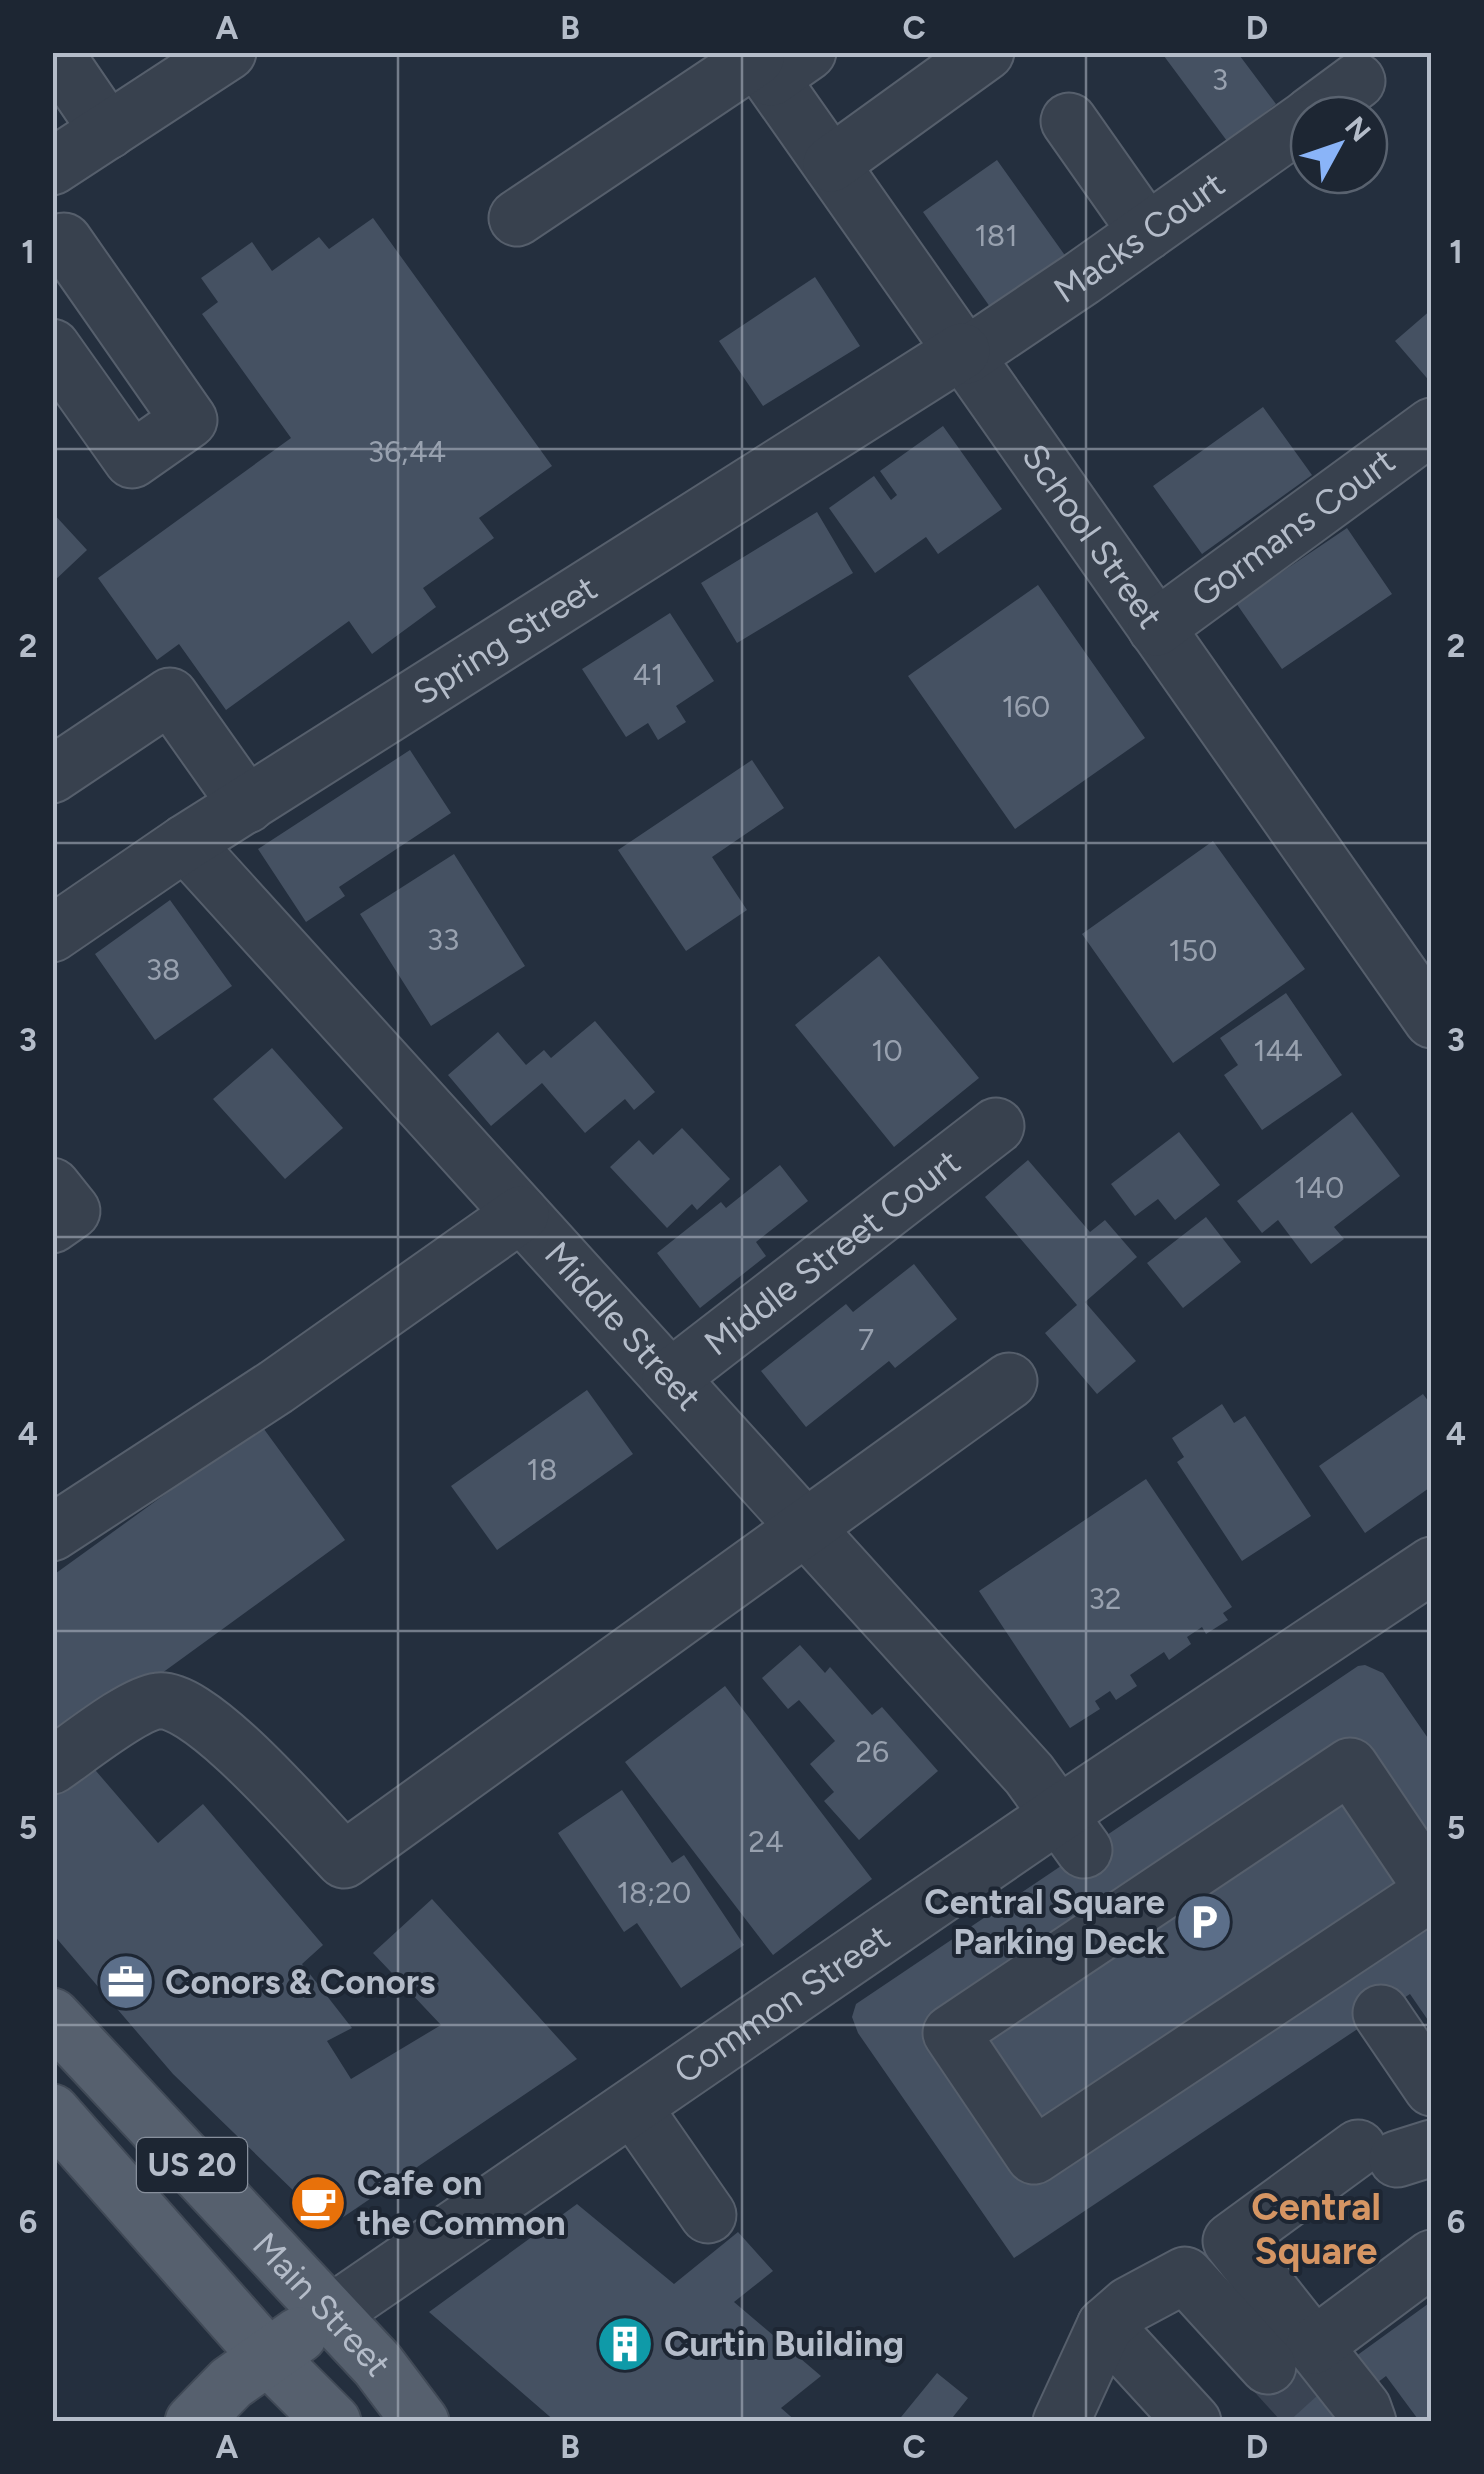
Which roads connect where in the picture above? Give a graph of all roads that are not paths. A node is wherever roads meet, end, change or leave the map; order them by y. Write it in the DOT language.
graph roads {
  1 [pos="54,52"];
  2 [pos="228,52"];
  3 [pos="986,52"];
  4 [pos="772,60"];
  5 [pos="1357,81"];
  6 [pos="1338,95"];
  7 [pos="1069,120"];
  8 [pos="108,131"];
  9 [pos="1289,131"];
  10 [pos="831,164"];
  11 [pos="52,168"];
  12 [pos="517,218"];
  13 [pos="1147,232"];
  14 [pos="52,249"];
  15 [pos="52,347"];
  16 [pos="964,353"];
  17 [pos="1432,426"];
  18 [pos="1156,628"];
  19 [pos="52,776"];
  20 [pos="246,805"];
  21 [pos="185,843"];
  22 [pos="52,934"];
  23 [pos="1427,1005"];
  24 [pos="996,1126"];
  25 [pos="52,1186"];
  26 [pos="521,1214"];
  27 [pos="52,1224"];
  28 [pos="670,1378"];
  29 [pos="1009,1381"];
  30 [pos="806,1528"];
  31 [pos="52,1533"];
  32 [pos="1432,1564"];
  33 [pos="52,1766"];
  34 [pos="1071,1832"];
  35 [pos="1432,1890"];
  36 [pos="1381,2013"];
  37 [pos="52,2016"];
  38 [pos="1432,2088"];
  39 [pos="632,2107"];
  40 [pos="52,2112"];
  41 [pos="1396,2152"];
  42 [pos="708,2215"];
  43 [pos="1432,2258"];
  44 [pos="330,2314"];
  45 [pos="1105,2326"];
  46 [pos="268,2356"];
  47 [pos="1291,2356"];
  48 [pos="193,2422"];
  49 [pos="333,2422"];
  50 [pos="421,2422"];
  51 [pos="1061,2422"];
  52 [pos="1193,2422"];
  53 [pos="1368,2422"];
  1 -- 8 [label="street"];
  2 -- 8 [label="street"];
  3 -- 10 [label="street"];
  4 -- 10 [label="street, School Street"];
  4 -- 12 [label="street"];
  5 -- 6 [label="street, Macks Court"];
  7 -- 13 [label="street"];
  8 -- 11 [label="street"];
  9 -- 13 [label="street, Macks Court"];
  10 -- 16 [label="street, School Street"];
  13 -- 16 [label="street, Macks Court"];
  14 -- 15 [label="street"];
  16 -- 18 [label="street, School Street"];
  16 -- 20 [label="street, Spring Street"];
  17 -- 18 [label="street, Gormans Court"];
  18 -- 23 [label="street, School Street"];
  19 -- 20 [label="street"];
  20 -- 21 [label="street, Spring Street"];
  21 -- 22 [label="street, Spring Street"];
  21 -- 26 [label="street, Middle Street"];
  24 -- 28 [label="street, Middle Street Court"];
  25 -- 27 [label="street"];
  26 -- 28 [label="street, Middle Street"];
  26 -- 31 [label="street"];
  28 -- 30 [label="street, Middle Street"];
  29 -- 30 [label="street"];
  30 -- 33 [label="street"];
  30 -- 34 [label="street, Middle Street"];
  32 -- 34 [label="street, Common Street"];
  34 -- 39 [label="street, Common Street"];
  35 -- 35 [label="street"];
  36 -- 38 [label="street"];
  37 -- 44 [label="main road, Main Street / US 20"];
  39 -- 42 [label="street"];
  39 -- 44 [label="street, Common Street"];
  40 -- 46 [label="main road, Main Street / US 20"];
  41 -- 47 [label="street"];
  43 -- 47 [label="street"];
  44 -- 46 [label="main road"];
  44 -- 50 [label="main road, Main Street / US 20"];
  45 -- 47 [label="street"];
  45 -- 51 [label="street"];
  45 -- 52 [label="street"];
  46 -- 48 [label="main road"];
  46 -- 49 [label="main road, Main Street / US 20"];
  47 -- 53 [label="street"];
}
